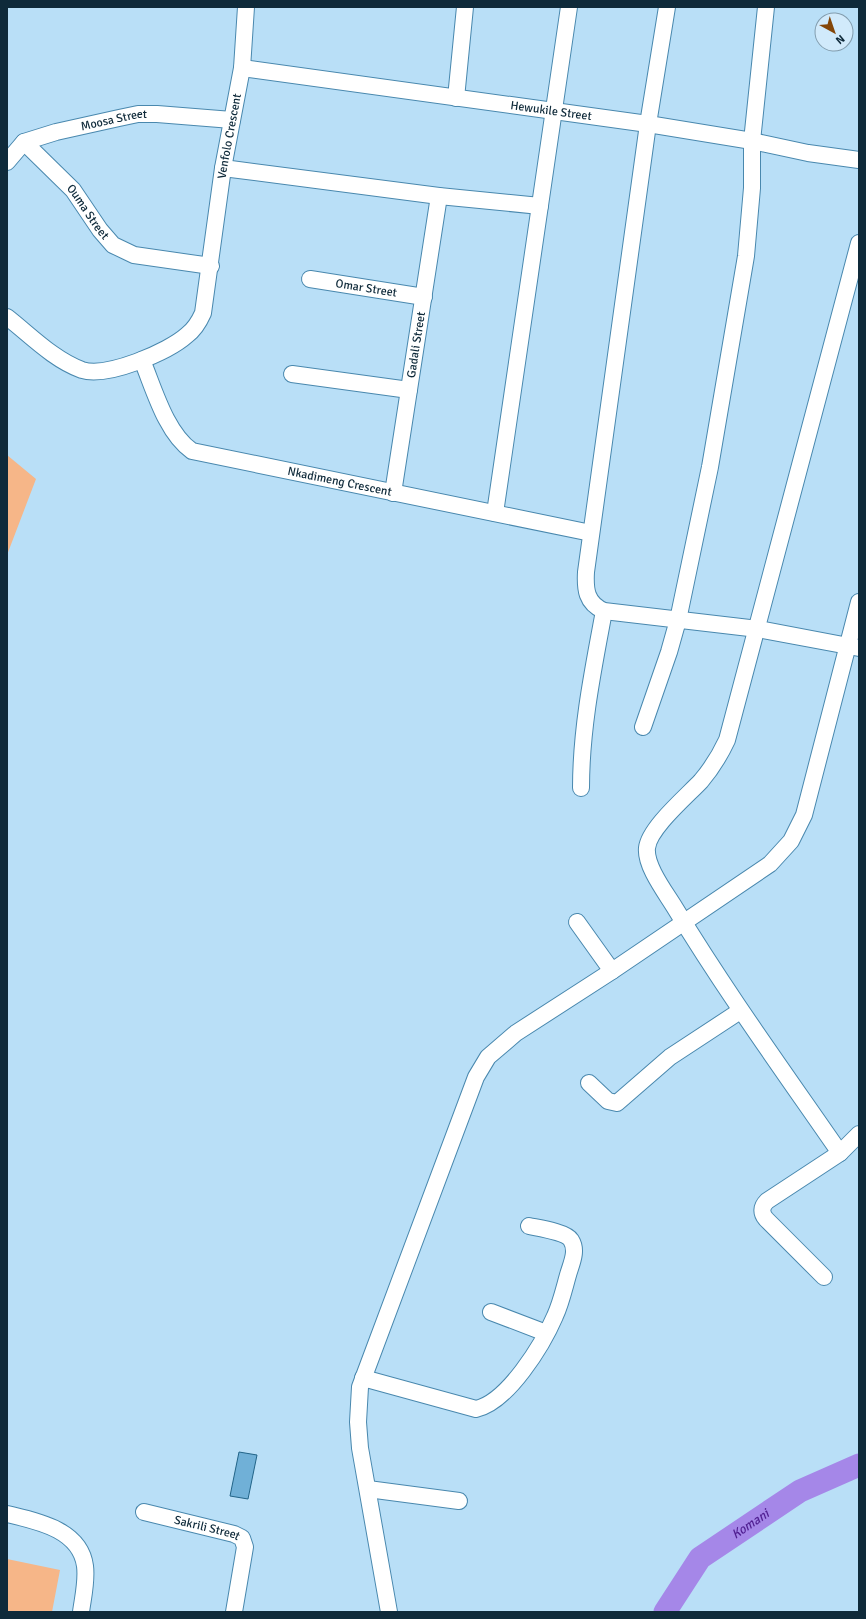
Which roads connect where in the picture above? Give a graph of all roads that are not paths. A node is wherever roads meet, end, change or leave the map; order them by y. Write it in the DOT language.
graph roads {
  1 [pos="246,7"];
  2 [pos="465,7"];
  3 [pos="569,7"];
  4 [pos="667,7"];
  5 [pos="766,7"];
  6 [pos="242,68"];
  7 [pos="456,98"];
  8 [pos="552,112"];
  9 [pos="232,120"];
  10 [pos="648,124"];
  11 [pos="24,142"];
  12 [pos="752,142"];
  13 [pos="859,160"];
  14 [pos="7,162"];
  15 [pos="223,168"];
  16 [pos="439,196"];
  17 [pos="540,206"];
  18 [pos="859,242"];
  19 [pos="211,266"];
  20 [pos="310,279"];
  21 [pos="424,296"];
  22 [pos="7,317"];
  23 [pos="142,360"];
  24 [pos="292,374"];
  25 [pos="409,390"];
  26 [pos="393,493"];
  27 [pos="495,513"];
  28 [pos="591,533"];
  29 [pos="859,602"];
  30 [pos="604,611"];
  31 [pos="678,620"];
  32 [pos="758,629"];
  33 [pos="853,646"];
  34 [pos="642,727"];
  35 [pos="581,788"];
  36 [pos="577,922"];
  37 [pos="684,923"];
  38 [pos="612,971"];
  39 [pos="740,1010"];
  40 [pos="589,1083"];
  41 [pos="859,1134"];
  42 [pos="840,1153"];
  43 [pos="528,1226"];
  44 [pos="824,1277"];
  45 [pos="491,1312"];
  46 [pos="546,1333"];
  47 [pos="363,1378"];
  48 [pos="368,1490"];
  49 [pos="459,1501"];
  50 [pos="144,1512"];
  51 [pos="7,1514"];
  52 [pos="81,1612"];
  53 [pos="234,1612"];
  54 [pos="389,1612"];
  1 -- 6 [label="street, Venfolo Crescent"];
  2 -- 7 [label="street"];
  3 -- 8 [label="street"];
  4 -- 10 [label="street"];
  5 -- 12 [label="street"];
  6 -- 7 [label="street, Hewukile Street"];
  6 -- 9 [label="street, Venfolo Crescent"];
  7 -- 8 [label="street, Hewukile Street"];
  8 -- 10 [label="street, Hewukile Street"];
  8 -- 17 [label="street"];
  9 -- 11 [label="street, Moosa Street"];
  9 -- 15 [label="street, Venfolo Crescent"];
  10 -- 12 [label="street, Hewukile Street"];
  10 -- 28 [label="street"];
  11 -- 14 [label="street"];
  11 -- 19 [label="street, Ouma Street"];
  12 -- 13 [label="street, Hewukile Street"];
  12 -- 31 [label="street"];
  15 -- 16 [label="street"];
  15 -- 19 [label="street, Venfolo Crescent"];
  16 -- 17 [label="street"];
  16 -- 21 [label="street, Gadali Street"];
  17 -- 27 [label="street"];
  18 -- 32 [label="street"];
  19 -- 23 [label="street, Venfolo Crescent"];
  20 -- 21 [label="street, Omar Street"];
  21 -- 25 [label="street, Gadali Street"];
  22 -- 23 [label="street, Venfolo Crescent"];
  23 -- 26 [label="street, Nkadimeng Crescent"];
  24 -- 25 [label="street"];
  25 -- 26 [label="street, Gadali Street"];
  26 -- 27 [label="street, Nkadimeng Crescent"];
  27 -- 28 [label="street, Nkadimeng Crescent"];
  28 -- 30 [label="street"];
  29 -- 33 [label="street"];
  30 -- 31 [label="street"];
  30 -- 35 [label="street"];
  31 -- 32 [label="street"];
  31 -- 34 [label="street"];
  32 -- 33 [label="street"];
  32 -- 37 [label="street"];
  33 -- 37 [label="street"];
  36 -- 38 [label="street"];
  37 -- 38 [label="street"];
  37 -- 39 [label="street"];
  38 -- 47 [label="street"];
  39 -- 40 [label="street"];
  39 -- 42 [label="street"];
  41 -- 42 [label="street"];
  42 -- 44 [label="street"];
  43 -- 46 [label="street"];
  45 -- 46 [label="street"];
  46 -- 47 [label="street"];
  47 -- 48 [label="street"];
  48 -- 49 [label="street"];
  48 -- 54 [label="street"];
  50 -- 53 [label="street, Sakrili Street"];
  51 -- 52 [label="street"];
}
